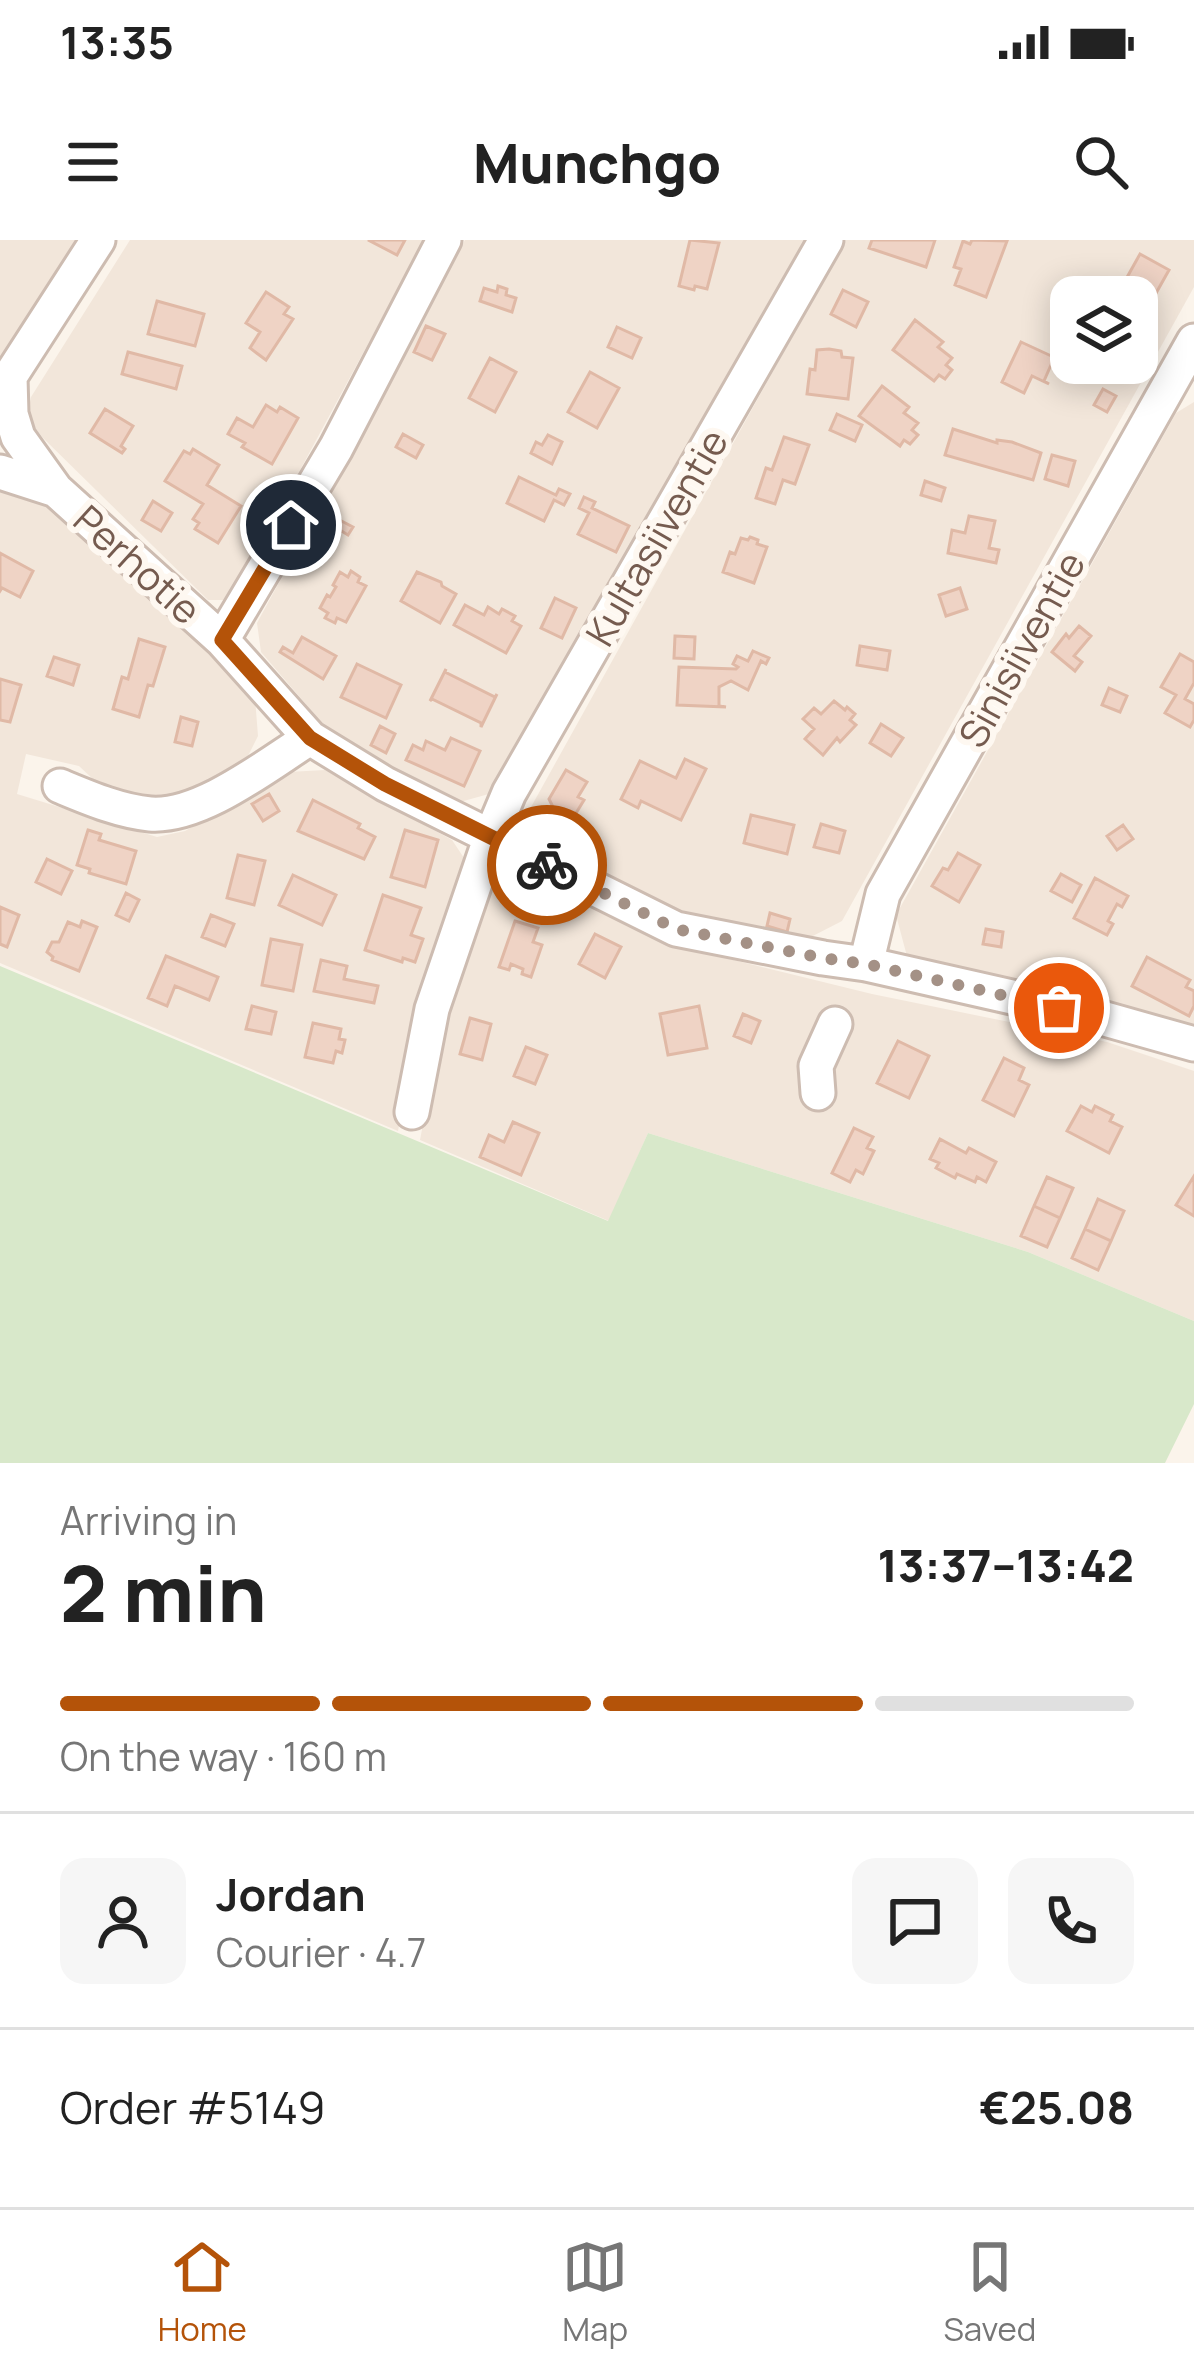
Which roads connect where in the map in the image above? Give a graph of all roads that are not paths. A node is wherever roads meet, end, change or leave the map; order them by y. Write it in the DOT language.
graph roads {
  1 [pos="98,240"];
  2 [pos="444,240"];
  3 [pos="826,240"];
  4 [pos="1189,361"];
  5 [pos="5,384"];
  6 [pos="0,472"];
  7 [pos="56,490"];
  8 [pos="222,640"];
  9 [pos="310,738"];
  10 [pos="60,786"];
  11 [pos="491,836"];
  12 [pos="866,964"];
  13 [pos="835,1024"];
  14 [pos="1194,1044"];
  15 [pos="818,1094"];
  16 [pos="412,1112"];
  1 -- 5 [label="street"];
  2 -- 8 [label="street"];
  3 -- 11 [label="street, Kultasiiventie"];
  4 -- 12 [label="street, Sinisiiventie"];
  5 -- 7 [label="street, Perhotie"];
  6 -- 7 [label="street, Perhotie"];
  7 -- 8 [label="street, Perhotie"];
  8 -- 9 [label="street, Perhotie"];
  9 -- 10 [label="street"];
  9 -- 11 [label="street, Perhotie"];
  11 -- 12 [label="street, Perhotie"];
  11 -- 16 [label="street, Kultasiiventie"];
  12 -- 14 [label="street, Perhotie"];
  13 -- 15 [label="street"];
}
